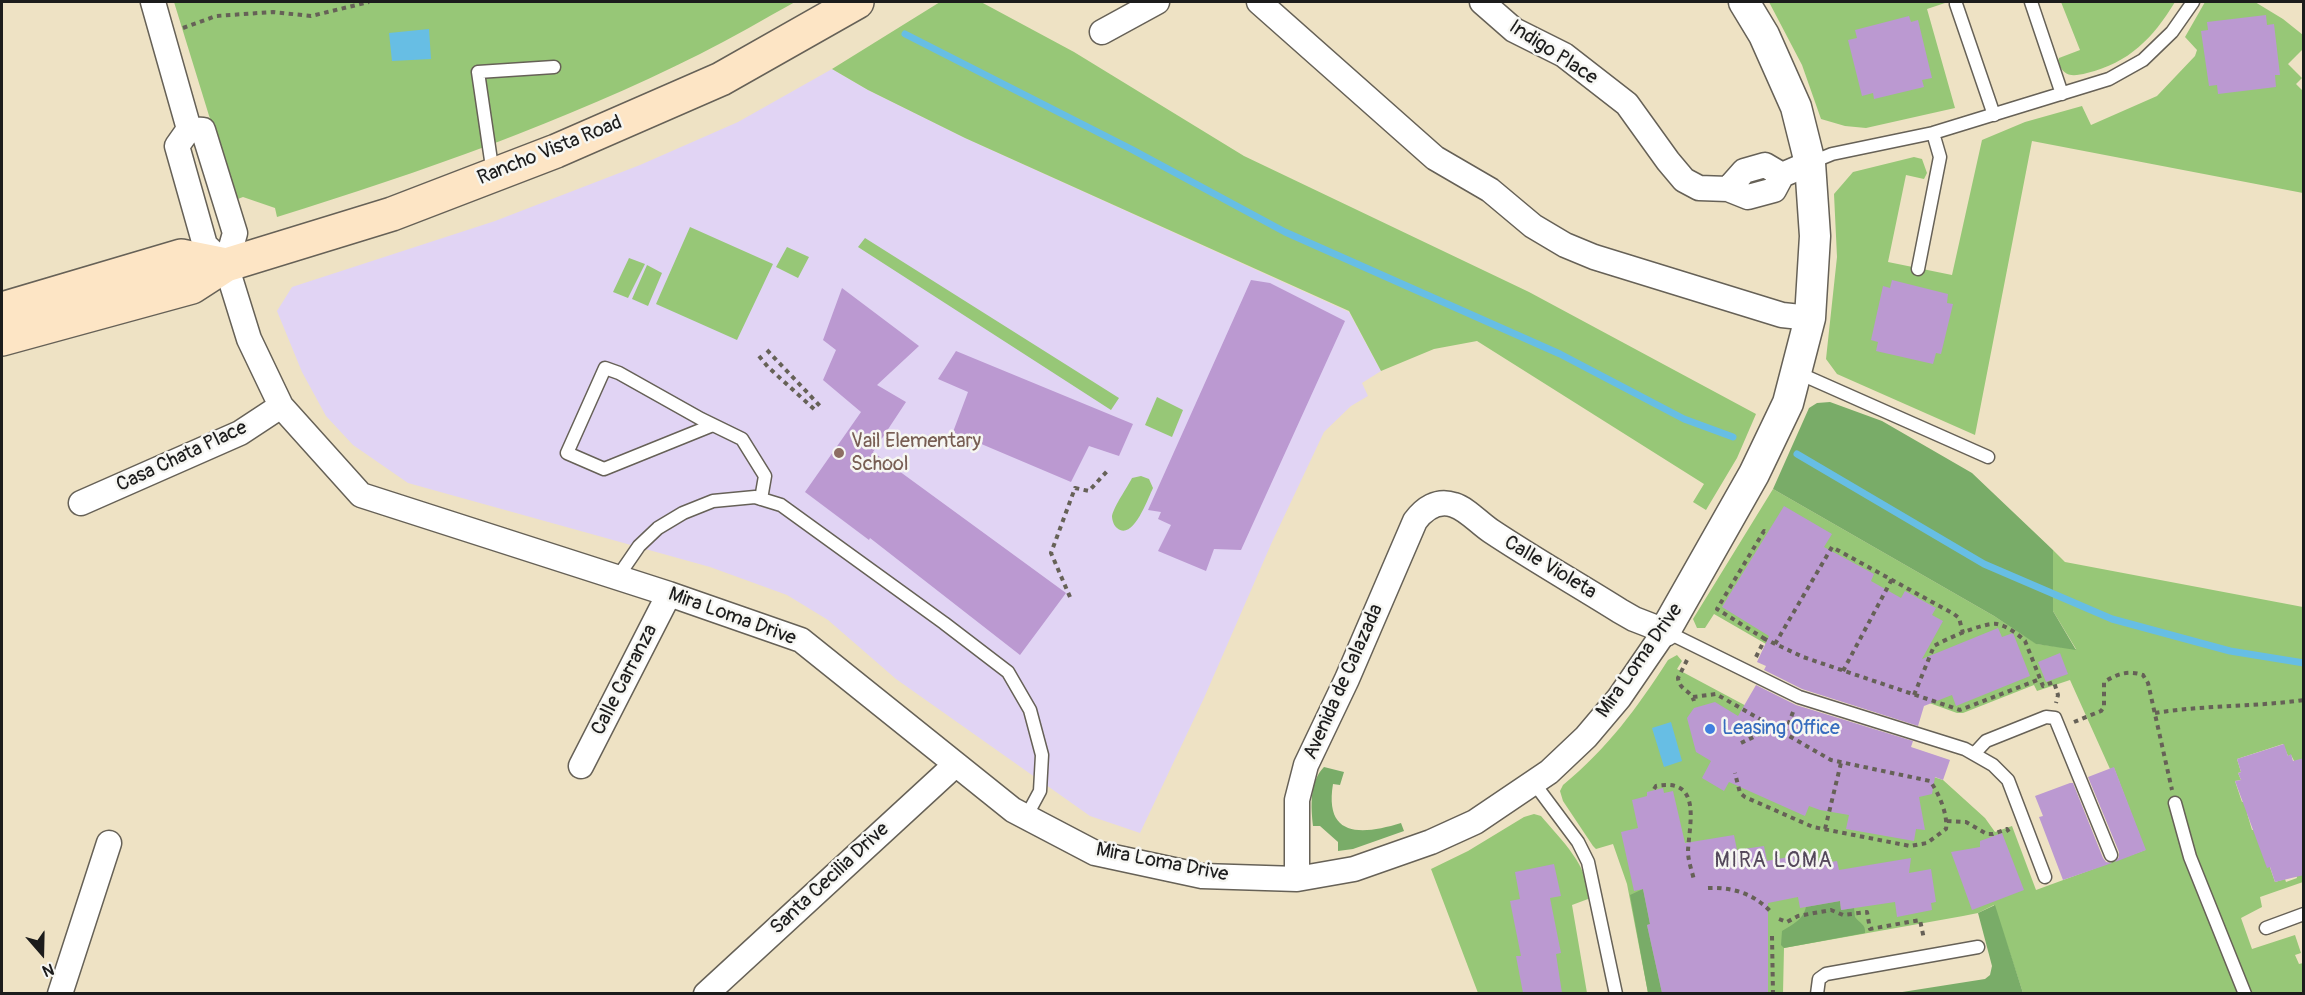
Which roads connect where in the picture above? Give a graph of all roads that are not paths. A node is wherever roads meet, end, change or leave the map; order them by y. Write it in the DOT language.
graph roads {
  1 [pos="153,2"];
  2 [pos="857,2"];
  3 [pos="1157,2"];
  4 [pos="1259,2"];
  5 [pos="1482,2"];
  6 [pos="1744,2"];
  7 [pos="2031,2"];
  8 [pos="2193,2"];
  9 [pos="1956,4"];
  10 [pos="1102,32"];
  11 [pos="554,67"];
  12 [pos="2062,94"];
  13 [pos="1994,115"];
  14 [pos="189,129"];
  15 [pos="1933,133"];
  16 [pos="1810,163"];
  17 [pos="494,175"];
  18 [pos="226,265"];
  19 [pos="1918,268"];
  20 [pos="2,309"];
  21 [pos="1809,318"];
  22 [pos="2,339"];
  23 [pos="1796,372"];
  24 [pos="281,406"];
  25 [pos="713,425"];
  26 [pos="1988,457"];
  27 [pos="761,499"];
  28 [pos="81,503"];
  29 [pos="1438,504"];
  30 [pos="617,578"];
  31 [pos="669,594"];
  32 [pos="1665,631"];
  33 [pos="1974,754"];
  34 [pos="581,765"];
  35 [pos="955,765"];
  36 [pos="1534,783"];
  37 [pos="2175,802"];
  38 [pos="1026,817"];
  39 [pos="109,843"];
  40 [pos="2111,855"];
  41 [pos="2046,877"];
  42 [pos="1297,879"];
  43 [pos="2304,914"];
  44 [pos="2266,928"];
  45 [pos="1978,947"];
  46 [pos="60,993"];
  47 [pos="706,993"];
  48 [pos="1616,993"];
  49 [pos="1817,993"];
  50 [pos="2245,993"];
  1 -- 14 [label="street"];
  2 -- 17 [label="main road, Rancho Vista Road"];
  3 -- 10 [label="street"];
  4 -- 21 [label="street"];
  5 -- 16 [label="street, Indigo Place"];
  6 -- 16 [label="street, Mira Loma Drive"];
  7 -- 12 [label="lane"];
  8 -- 12 [label="lane"];
  9 -- 13 [label="lane"];
  11 -- 17 [label="lane"];
  12 -- 13 [label="lane"];
  13 -- 15 [label="lane"];
  14 -- 18 [label="street, Mira Loma Drive"];
  14 -- 18 [label="street"];
  15 -- 16 [label="lane"];
  15 -- 19 [label="lane"];
  16 -- 21 [label="street, Mira Loma Drive"];
  17 -- 18 [label="main road, Rancho Vista Road"];
  18 -- 20 [label="main road, Rancho Vista Road"];
  18 -- 22 [label="main road, Rancho Vista Road"];
  18 -- 24 [label="street, Mira Loma Drive"];
  21 -- 23 [label="street, Mira Loma Drive"];
  23 -- 26 [label="lane"];
  23 -- 32 [label="street, Mira Loma Drive"];
  24 -- 28 [label="street, Casa Chata Place"];
  24 -- 30 [label="street, Mira Loma Drive"];
  25 -- 25 [label="lane"];
  25 -- 27 [label="lane"];
  27 -- 30 [label="lane"];
  27 -- 38 [label="lane"];
  29 -- 32 [label="street, Calle Violeta"];
  29 -- 42 [label="street, Avenida de Calazada"];
  30 -- 31 [label="street, Mira Loma Drive"];
  31 -- 34 [label="street, Calle Carranza"];
  31 -- 35 [label="street, Mira Loma Drive"];
  32 -- 33 [label="lane"];
  32 -- 36 [label="street, Mira Loma Drive"];
  33 -- 40 [label="lane"];
  33 -- 41 [label="lane"];
  35 -- 38 [label="street, Mira Loma Drive"];
  35 -- 47 [label="street, Santa Cecilia Drive"];
  36 -- 42 [label="street, Mira Loma Drive"];
  36 -- 48 [label="lane"];
  37 -- 50 [label="lane"];
  38 -- 42 [label="street, Mira Loma Drive"];
  39 -- 46 [label="street"];
  43 -- 44 [label="lane"];
  45 -- 49 [label="lane"];
}
